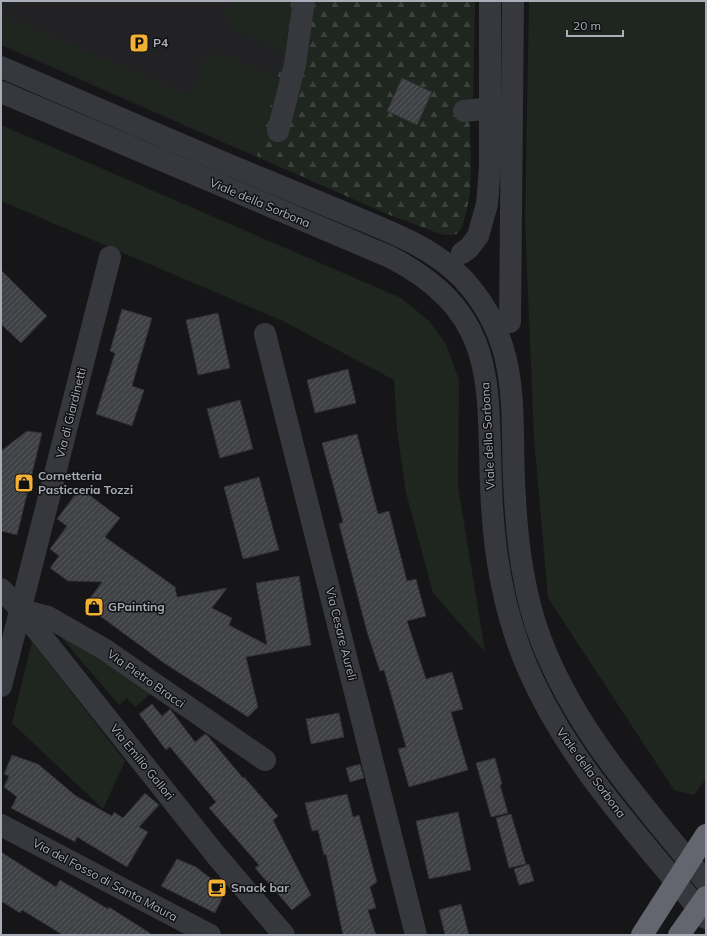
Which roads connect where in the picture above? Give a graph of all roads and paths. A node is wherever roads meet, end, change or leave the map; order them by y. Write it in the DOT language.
graph roads {
  1 [pos="304,1"];
  2 [pos="490,1"];
  3 [pos="513,1"];
  4 [pos="1,67"];
  5 [pos="1,92"];
  6 [pos="512,106"];
  7 [pos="490,108"];
  8 [pos="464,111"];
  9 [pos="278,131"];
  10 [pos="462,253"];
  11 [pos="110,257"];
  12 [pos="510,322"];
  13 [pos="266,334"];
  14 [pos="1,589"];
  15 [pos="21,610"];
  16 [pos="1,686"];
  17 [pos="265,760"];
  18 [pos="1,825"];
  19 [pos="706,835"];
  20 [pos="706,882"];
  21 [pos="706,897"];
  22 [pos="706,918"];
  23 [pos="210,935"];
  24 [pos="284,935"];
  25 [pos="416,935"];
  26 [pos="642,935"];
  27 [pos="679,935"];
  1 -- 9 [label="street"];
  2 -- 7 [label="street"];
  3 -- 6 [label="street"];
  4 -- 20 [label="street, Viale della Sorbona"];
  5 -- 22 [label="street, Viale della Sorbona"];
  6 -- 7 [label="street"];
  6 -- 12 [label="street"];
  7 -- 8 [label="street"];
  7 -- 10 [label="street"];
  11 -- 15 [label="street, Via di Giardinetti"];
  13 -- 25 [label="street, Via Cesare Aureli"];
  14 -- 15 [label="street, Via Emilio Gallori"];
  15 -- 16 [label="street, Via di Giardinetti"];
  15 -- 17 [label="street, Via Pietro Bracci"];
  15 -- 24 [label="street, Via Emilio Gallori"];
  18 -- 23 [label="street, Via del Fosso di Santa Maura"];
  19 -- 26 [label="highway, bridge"];
  21 -- 27 [label="highway, bridge"];
}
